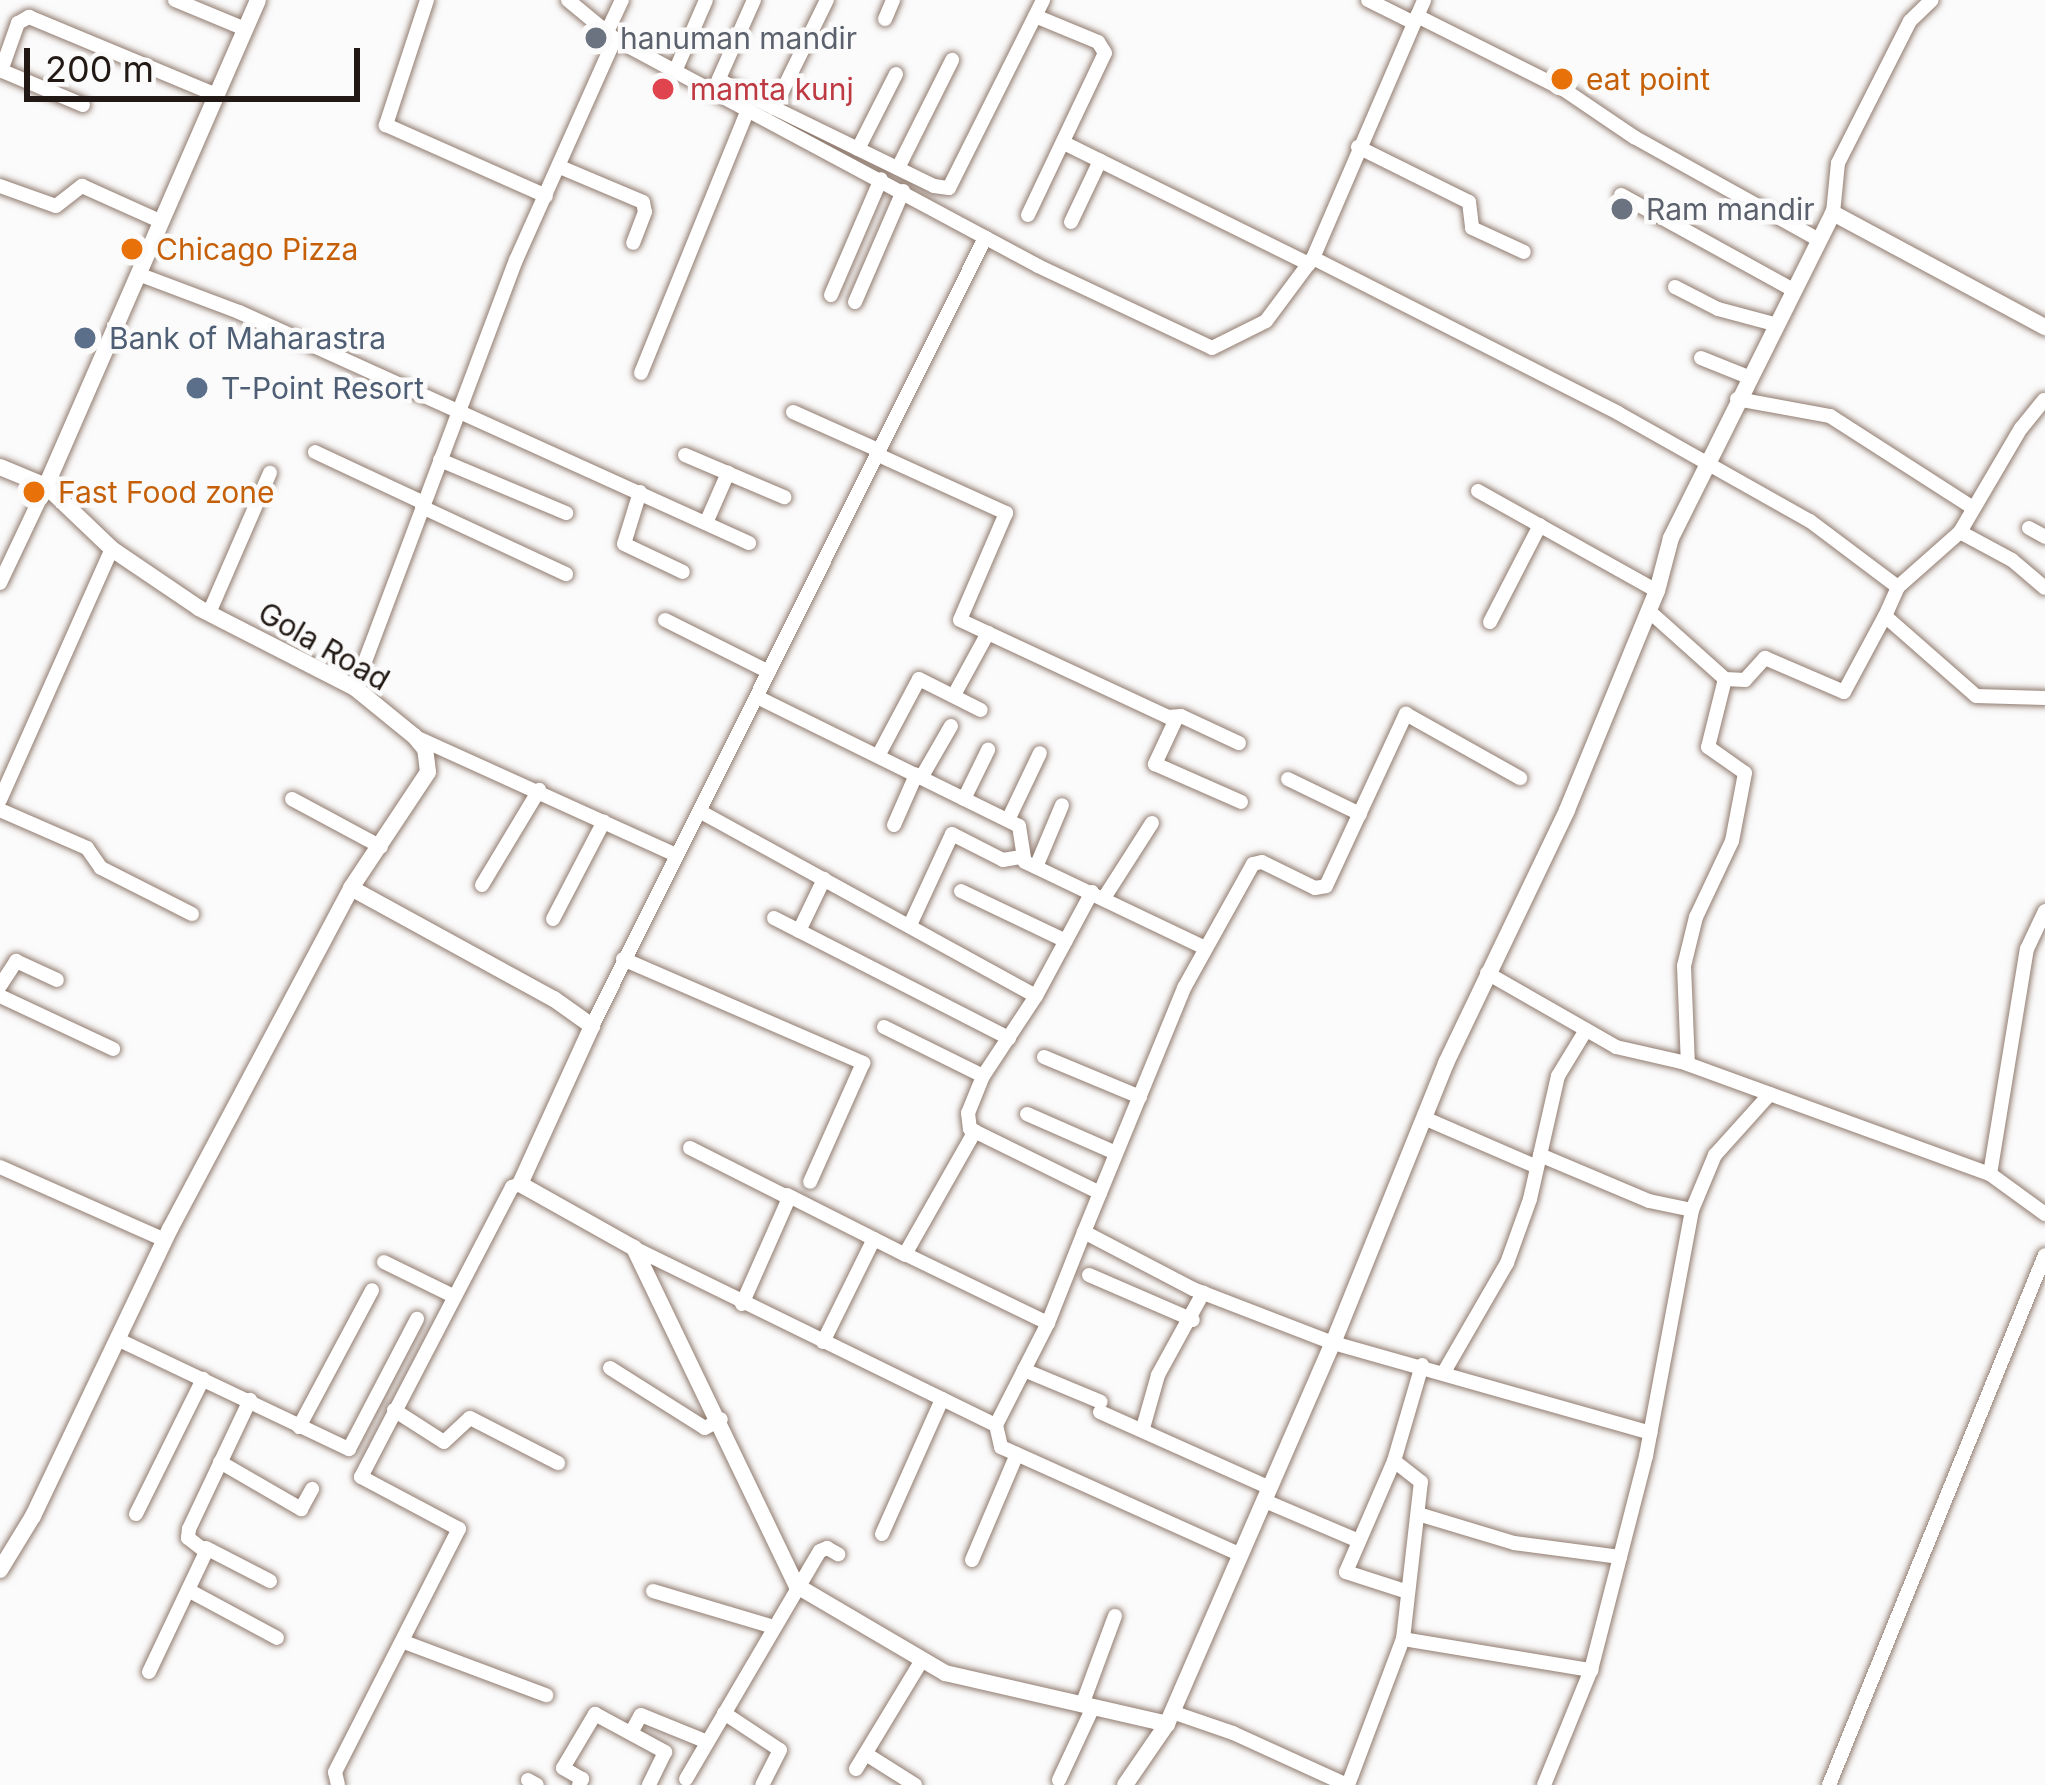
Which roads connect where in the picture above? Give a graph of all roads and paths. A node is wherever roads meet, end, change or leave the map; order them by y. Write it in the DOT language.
graph roads {
  1 [pos="175,0"];
  2 [pos="258,0"];
  3 [pos="427,0"];
  4 [pos="568,0"];
  5 [pos="622,0"];
  6 [pos="706,0"];
  7 [pos="754,0"];
  8 [pos="826,0"];
  9 [pos="893,0"];
  10 [pos="1043,0"];
  11 [pos="1368,0"];
  12 [pos="1424,0"];
  13 [pos="1932,0"];
  14 [pos="1035,16"];
  15 [pos="885,19"];
  16 [pos="1415,20"];
  17 [pos="245,29"];
  18 [pos="611,35"];
  19 [pos="952,60"];
  20 [pos="676,69"];
  21 [pos="0,71"];
  22 [pos="896,74"];
  23 [pos="716,85"];
  24 [pos="216,95"];
  25 [pos="83,105"];
  26 [pos="774,108"];
  27 [pos="748,110"];
  28 [pos="1064,142"];
  29 [pos="1358,147"];
  30 [pos="858,149"];
  31 [pos="1100,161"];
  32 [pos="560,166"];
  33 [pos="898,168"];
  34 [pos="881,179"];
  35 [pos="0,186"];
  36 [pos="903,191"];
  37 [pos="1621,195"];
  38 [pos="546,196"];
  39 [pos="1833,214"];
  40 [pos="1028,215"];
  41 [pos="160,221"];
  42 [pos="1071,222"];
  43 [pos="985,238"];
  44 [pos="1819,240"];
  45 [pos="634,243"];
  46 [pos="1523,252"];
  47 [pos="1311,261"];
  48 [pos="138,274"];
  49 [pos="1675,287"];
  50 [pos="1792,290"];
  51 [pos="831,295"];
  52 [pos="855,302"];
  53 [pos="1774,324"];
  54 [pos="2045,327"];
  55 [pos="1701,358"];
  56 [pos="641,373"];
  57 [pos="1748,377"];
  58 [pos="1738,399"];
  59 [pos="2045,400"];
  60 [pos="459,411"];
  61 [pos="793,412"];
  62 [pos="315,452"];
  63 [pos="877,452"];
  64 [pos="685,455"];
  65 [pos="440,460"];
  66 [pos="1705,466"];
  67 [pos="0,467"];
  68 [pos="270,473"];
  69 [pos="728,473"];
  70 [pos="46,486"];
  71 [pos="1478,491"];
  72 [pos="640,492"];
  73 [pos="784,497"];
  74 [pos="423,505"];
  75 [pos="1972,507"];
  76 [pos="566,513"];
  77 [pos="706,523"];
  78 [pos="1540,525"];
  79 [pos="2029,528"];
  80 [pos="1960,532"];
  81 [pos="2045,537"];
  82 [pos="749,543"];
  83 [pos="112,549"];
  84 [pos="683,572"];
  85 [pos="566,574"];
  86 [pos="2043,580"];
  87 [pos="0,583"];
  88 [pos="1898,586"];
  89 [pos="1657,591"];
  90 [pos="1648,611"];
  91 [pos="209,613"];
  92 [pos="1885,616"];
  93 [pos="665,620"];
  94 [pos="1490,622"];
  95 [pos="988,633"];
  96 [pos="770,672"];
  97 [pos="1725,680"];
  98 [pos="355,688"];
  99 [pos="955,695"];
  100 [pos="757,697"];
  101 [pos="2045,698"];
  102 [pos="981,710"];
  103 [pos="1176,719"];
  104 [pos="951,727"];
  105 [pos="414,736"];
  106 [pos="1240,743"];
  107 [pos="988,750"];
  108 [pos="1040,753"];
  109 [pos="878,756"];
  110 [pos="919,776"];
  111 [pos="1288,778"];
  112 [pos="1520,778"];
  113 [pos="539,790"];
  114 [pos="292,799"];
  115 [pos="964,799"];
  116 [pos="0,800"];
  117 [pos="1241,802"];
  118 [pos="1062,805"];
  119 [pos="0,809"];
  120 [pos="700,812"];
  121 [pos="1360,814"];
  122 [pos="604,820"];
  123 [pos="1008,820"];
  124 [pos="1152,823"];
  125 [pos="894,825"];
  126 [pos="381,847"];
  127 [pos="676,855"];
  128 [pos="1020,856"];
  129 [pos="1036,867"];
  130 [pos="824,879"];
  131 [pos="482,885"];
  132 [pos="351,888"];
  133 [pos="961,891"];
  134 [pos="1098,895"];
  135 [pos="2045,911"];
  136 [pos="192,914"];
  137 [pos="774,918"];
  138 [pos="553,919"];
  139 [pos="910,925"];
  140 [pos="799,931"];
  141 [pos="1066,941"];
  142 [pos="1203,947"];
  143 [pos="623,959"];
  144 [pos="1487,973"];
  145 [pos="57,980"];
  146 [pos="0,986"];
  147 [pos="0,996"];
  148 [pos="1036,996"];
  149 [pos="592,1026"];
  150 [pos="884,1027"];
  151 [pos="1586,1030"];
  152 [pos="1009,1038"];
  153 [pos="113,1048"];
  154 [pos="1044,1058"];
  155 [pos="1688,1064"];
  156 [pos="983,1076"];
  157 [pos="1770,1094"];
  158 [pos="1139,1096"];
  159 [pos="1027,1114"];
  160 [pos="1424,1118"];
  161 [pos="975,1131"];
  162 [pos="690,1148"];
  163 [pos="1116,1153"];
  164 [pos="1539,1161"];
  165 [pos="0,1167"];
  166 [pos="1990,1174"];
  167 [pos="810,1182"];
  168 [pos="520,1184"];
  169 [pos="1100,1193"];
  170 [pos="788,1195"];
  171 [pos="1692,1210"];
  172 [pos="2045,1214"];
  173 [pos="1084,1232"];
  174 [pos="874,1239"];
  175 [pos="165,1240"];
  176 [pos="634,1248"];
  177 [pos="2045,1255"];
  178 [pos="906,1256"];
  179 [pos="384,1262"];
  180 [pos="1089,1275"];
  181 [pos="372,1290"];
  182 [pos="1203,1293"];
  183 [pos="453,1296"];
  184 [pos="742,1304"];
  185 [pos="417,1319"];
  186 [pos="1192,1320"];
  187 [pos="1048,1323"];
  188 [pos="117,1339"];
  189 [pos="823,1342"];
  190 [pos="1334,1343"];
  191 [pos="1422,1365"];
  192 [pos="610,1368"];
  193 [pos="1024,1370"];
  194 [pos="1444,1372"];
  195 [pos="203,1379"];
  196 [pos="942,1399"];
  197 [pos="250,1400"];
  198 [pos="394,1410"];
  199 [pos="721,1419"];
  200 [pos="996,1424"];
  201 [pos="299,1427"];
  202 [pos="1143,1428"];
  203 [pos="1650,1432"];
  204 [pos="1017,1454"];
  205 [pos="1394,1461"];
  206 [pos="220,1462"];
  207 [pos="558,1463"];
  208 [pos="312,1489"];
  209 [pos="1268,1494"];
  210 [pos="136,1514"];
  211 [pos="1418,1514"];
  212 [pos="882,1534"];
  213 [pos="1359,1541"];
  214 [pos="206,1548"];
  215 [pos="838,1554"];
  216 [pos="1241,1555"];
  217 [pos="1620,1557"];
  218 [pos="973,1560"];
  219 [pos="0,1569"];
  220 [pos="271,1581"];
  221 [pos="797,1586"];
  222 [pos="188,1590"];
  223 [pos="653,1591"];
  224 [pos="1408,1592"];
  225 [pos="1115,1616"];
  226 [pos="774,1627"];
  227 [pos="278,1638"];
  228 [pos="1403,1639"];
  229 [pos="404,1642"];
  230 [pos="922,1660"];
  231 [pos="1592,1670"];
  232 [pos="149,1672"];
  233 [pos="546,1695"];
  234 [pos="1088,1706"];
  235 [pos="724,1713"];
  236 [pos="1169,1718"];
  237 [pos="632,1731"];
  238 [pos="707,1742"];
  239 [pos="866,1754"];
  240 [pos="856,1769"];
  241 [pos="686,1779"];
  242 [pos="1059,1780"];
  243 [pos="338,1785"];
  244 [pos="578,1785"];
  245 [pos="649,1785"];
  246 [pos="761,1785"];
  247 [pos="915,1785"];
  248 [pos="1125,1785"];
  249 [pos="1348,1785"];
  250 [pos="1544,1785"];
  251 [pos="1829,1785"];
  1 -- 17 [label="street"];
  2 -- 17 [label="street"];
  3 -- 38 [label="street"];
  4 -- 18 [label="street"];
  5 -- 18 [label="street"];
  6 -- 20 [label="street"];
  7 -- 23 [label="street"];
  8 -- 26 [label="street"];
  9 -- 15 [label="street"];
  10 -- 14 [label="street"];
  11 -- 16 [label="street"];
  12 -- 16 [label="street"];
  13 -- 39 [label="street"];
  14 -- 28 [label="street"];
  14 -- 33 [label="street"];
  16 -- 29 [label="street"];
  16 -- 44 [label="street"];
  17 -- 24 [label="street"];
  18 -- 20 [label="street"];
  18 -- 32 [label="street"];
  19 -- 33 [label="street"];
  20 -- 23 [label="street"];
  21 -- 24 [label="street"];
  21 -- 25 [label="street"];
  22 -- 30 [label="street"];
  23 -- 26 [label="street"];
  23 -- 27 [label="street"];
  24 -- 41 [label="street"];
  26 -- 30 [label="street"];
  27 -- 34 [label="street"];
  27 -- 56 [label="street"];
  28 -- 31 [label="street"];
  28 -- 40 [label="street"];
  29 -- 46 [label="street"];
  29 -- 47 [label="street"];
  30 -- 33 [label="street"];
  31 -- 42 [label="street"];
  31 -- 47 [label="street"];
  32 -- 38 [label="street"];
  32 -- 45 [label="street"];
  34 -- 36 [label="street"];
  34 -- 51 [label="street"];
  35 -- 41 [label="street"];
  36 -- 43 [label="street"];
  36 -- 52 [label="street"];
  37 -- 50 [label="street"];
  38 -- 60 [label="street"];
  39 -- 44 [label="street"];
  39 -- 54 [label="street"];
  41 -- 48 [label="street"];
  43 -- 47 [label="street"];
  43 -- 63 [label="street"];
  44 -- 50 [label="street"];
  47 -- 66 [label="street"];
  48 -- 60 [label="street"];
  48 -- 70 [label="street"];
  49 -- 53 [label="street"];
  50 -- 53 [label="street"];
  53 -- 57 [label="street"];
  55 -- 57 [label="street"];
  57 -- 58 [label="street"];
  58 -- 66 [label="street"];
  58 -- 75 [label="street"];
  59 -- 75 [label="street"];
  60 -- 65 [label="street"];
  60 -- 72 [label="street"];
  61 -- 63 [label="street"];
  62 -- 74 [label="street"];
  63 -- 95 [label="street"];
  63 -- 96 [label="street"];
  64 -- 69 [label="street"];
  65 -- 74 [label="street"];
  65 -- 76 [label="street"];
  66 -- 88 [label="street"];
  66 -- 89 [label="street"];
  67 -- 70 [label="street"];
  68 -- 91 [label="street"];
  69 -- 73 [label="street"];
  69 -- 77 [label="street"];
  70 -- 83 [label="street, Gola Road"];
  70 -- 87 [label="street"];
  71 -- 78 [label="street"];
  72 -- 77 [label="street"];
  72 -- 84 [label="street"];
  74 -- 85 [label="street"];
  74 -- 98 [label="street"];
  75 -- 80 [label="street"];
  77 -- 82 [label="street"];
  78 -- 89 [label="street"];
  78 -- 94 [label="street"];
  79 -- 81 [label="street"];
  80 -- 86 [label="street"];
  80 -- 88 [label="street"];
  83 -- 91 [label="street, Gola Road"];
  83 -- 116 [label="street"];
  88 -- 92 [label="street"];
  89 -- 90 [label="street"];
  90 -- 97 [label="street"];
  90 -- 144 [label="street"];
  91 -- 98 [label="street, Gola Road"];
  92 -- 97 [label="street"];
  92 -- 101 [label="street"];
  93 -- 96 [label="street"];
  95 -- 99 [label="street"];
  95 -- 103 [label="street"];
  96 -- 100 [label="street"];
  97 -- 155 [label="street"];
  98 -- 105 [label="street, Gola Road"];
  99 -- 102 [label="street"];
  99 -- 109 [label="street"];
  100 -- 109 [label="street"];
  100 -- 120 [label="street"];
  103 -- 106 [label="street"];
  103 -- 117 [label="street"];
  104 -- 110 [label="street"];
  105 -- 113 [label="street"];
  105 -- 126 [label="street"];
  107 -- 115 [label="street"];
  108 -- 123 [label="street"];
  109 -- 110 [label="street"];
  110 -- 115 [label="street"];
  110 -- 125 [label="street"];
  111 -- 121 [label="street"];
  112 -- 121 [label="street"];
  113 -- 122 [label="street"];
  113 -- 131 [label="street"];
  114 -- 126 [label="street"];
  115 -- 123 [label="street"];
  118 -- 129 [label="street"];
  119 -- 136 [label="street"];
  120 -- 127 [label="street"];
  120 -- 130 [label="street"];
  121 -- 142 [label="street"];
  122 -- 127 [label="street"];
  122 -- 138 [label="street"];
  123 -- 128 [label="street"];
  124 -- 134 [label="street"];
  126 -- 132 [label="street"];
  127 -- 143 [label="street"];
  128 -- 129 [label="street"];
  128 -- 139 [label="street"];
  129 -- 134 [label="street"];
  130 -- 139 [label="street"];
  130 -- 140 [label="street"];
  132 -- 149 [label="street"];
  132 -- 175 [label="street"];
  133 -- 141 [label="street"];
  134 -- 141 [label="street"];
  134 -- 142 [label="street"];
  135 -- 166 [label="street"];
  137 -- 140 [label="street"];
  139 -- 148 [label="street"];
  140 -- 152 [label="street"];
  141 -- 148 [label="street"];
  142 -- 158 [label="street"];
  143 -- 149 [label="street"];
  143 -- 167 [label="street"];
  144 -- 151 [label="street"];
  144 -- 160 [label="street"];
  145 -- 146 [label="street"];
  147 -- 153 [label="street"];
  148 -- 152 [label="street"];
  149 -- 168 [label="street"];
  150 -- 156 [label="street"];
  151 -- 155 [label="street"];
  151 -- 164 [label="street"];
  152 -- 156 [label="street"];
  154 -- 158 [label="street"];
  155 -- 157 [label="street"];
  156 -- 161 [label="street"];
  157 -- 166 [label="street"];
  157 -- 171 [label="street"];
  158 -- 163 [label="street"];
  159 -- 163 [label="street"];
  160 -- 164 [label="street"];
  160 -- 190 [label="street"];
  161 -- 169 [label="street"];
  161 -- 178 [label="street"];
  162 -- 170 [label="street"];
  163 -- 169 [label="street"];
  164 -- 171 [label="street"];
  164 -- 194 [label="street"];
  165 -- 175 [label="street"];
  166 -- 172 [label="street"];
  168 -- 176 [label="street"];
  168 -- 183 [label="street"];
  169 -- 173 [label="street"];
  170 -- 174 [label="street"];
  170 -- 184 [label="street"];
  171 -- 203 [label="street"];
  173 -- 182 [label="street"];
  173 -- 187 [label="street"];
  174 -- 178 [label="street"];
  174 -- 189 [label="street"];
  175 -- 188 [label="street"];
  176 -- 184 [label="street"];
  176 -- 199 [label="street"];
  177 -- 251 [label="street"];
  178 -- 187 [label="street"];
  179 -- 183 [label="street"];
  180 -- 186 [label="street"];
  181 -- 201 [label="street"];
  182 -- 186 [label="street"];
  182 -- 190 [label="street"];
  183 -- 198 [label="street"];
  184 -- 189 [label="street"];
  185 -- 201 [label="street"];
  186 -- 202 [label="street"];
  187 -- 193 [label="street"];
  188 -- 195 [label="street"];
  188 -- 219 [label="street"];
  189 -- 196 [label="street"];
  190 -- 191 [label="street"];
  190 -- 209 [label="street"];
  191 -- 194 [label="street"];
  191 -- 205 [label="street"];
  192 -- 199 [label="street"];
  193 -- 200 [label="street"];
  193 -- 202 [label="street"];
  194 -- 203 [label="street"];
  195 -- 197 [label="street"];
  195 -- 210 [label="street"];
  196 -- 200 [label="street"];
  196 -- 212 [label="street"];
  197 -- 201 [label="street"];
  197 -- 206 [label="street"];
  198 -- 207 [label="street"];
  198 -- 229 [label="street"];
  199 -- 221 [label="street"];
  200 -- 204 [label="street"];
  202 -- 209 [label="street"];
  203 -- 217 [label="street"];
  204 -- 216 [label="street"];
  204 -- 218 [label="street"];
  205 -- 211 [label="street"];
  205 -- 213 [label="street"];
  206 -- 208 [label="street"];
  206 -- 214 [label="street"];
  209 -- 213 [label="street"];
  209 -- 216 [label="street"];
  211 -- 217 [label="street"];
  211 -- 224 [label="street"];
  213 -- 224 [label="street"];
  214 -- 220 [label="street"];
  214 -- 222 [label="street"];
  215 -- 221 [label="street"];
  216 -- 236 [label="street"];
  217 -- 231 [label="street"];
  221 -- 226 [label="street"];
  221 -- 230 [label="street"];
  222 -- 227 [label="street"];
  222 -- 232 [label="street"];
  223 -- 226 [label="street"];
  224 -- 228 [label="street"];
  225 -- 234 [label="street"];
  226 -- 235 [label="street"];
  228 -- 231 [label="street"];
  228 -- 249 [label="street"];
  229 -- 233 [label="street"];
  229 -- 243 [label="street"];
  230 -- 234 [label="street"];
  230 -- 239 [label="street"];
  231 -- 250 [label="street"];
  234 -- 236 [label="street"];
  234 -- 242 [label="street"];
  235 -- 238 [label="street"];
  235 -- 246 [label="street"];
  236 -- 248 [label="street"];
  236 -- 249 [label="street"];
  237 -- 238 [label="street"];
  237 -- 244 [label="street"];
  237 -- 245 [label="street"];
  238 -- 241 [label="street"];
  239 -- 240 [label="street"];
  239 -- 247 [label="street"];
}
